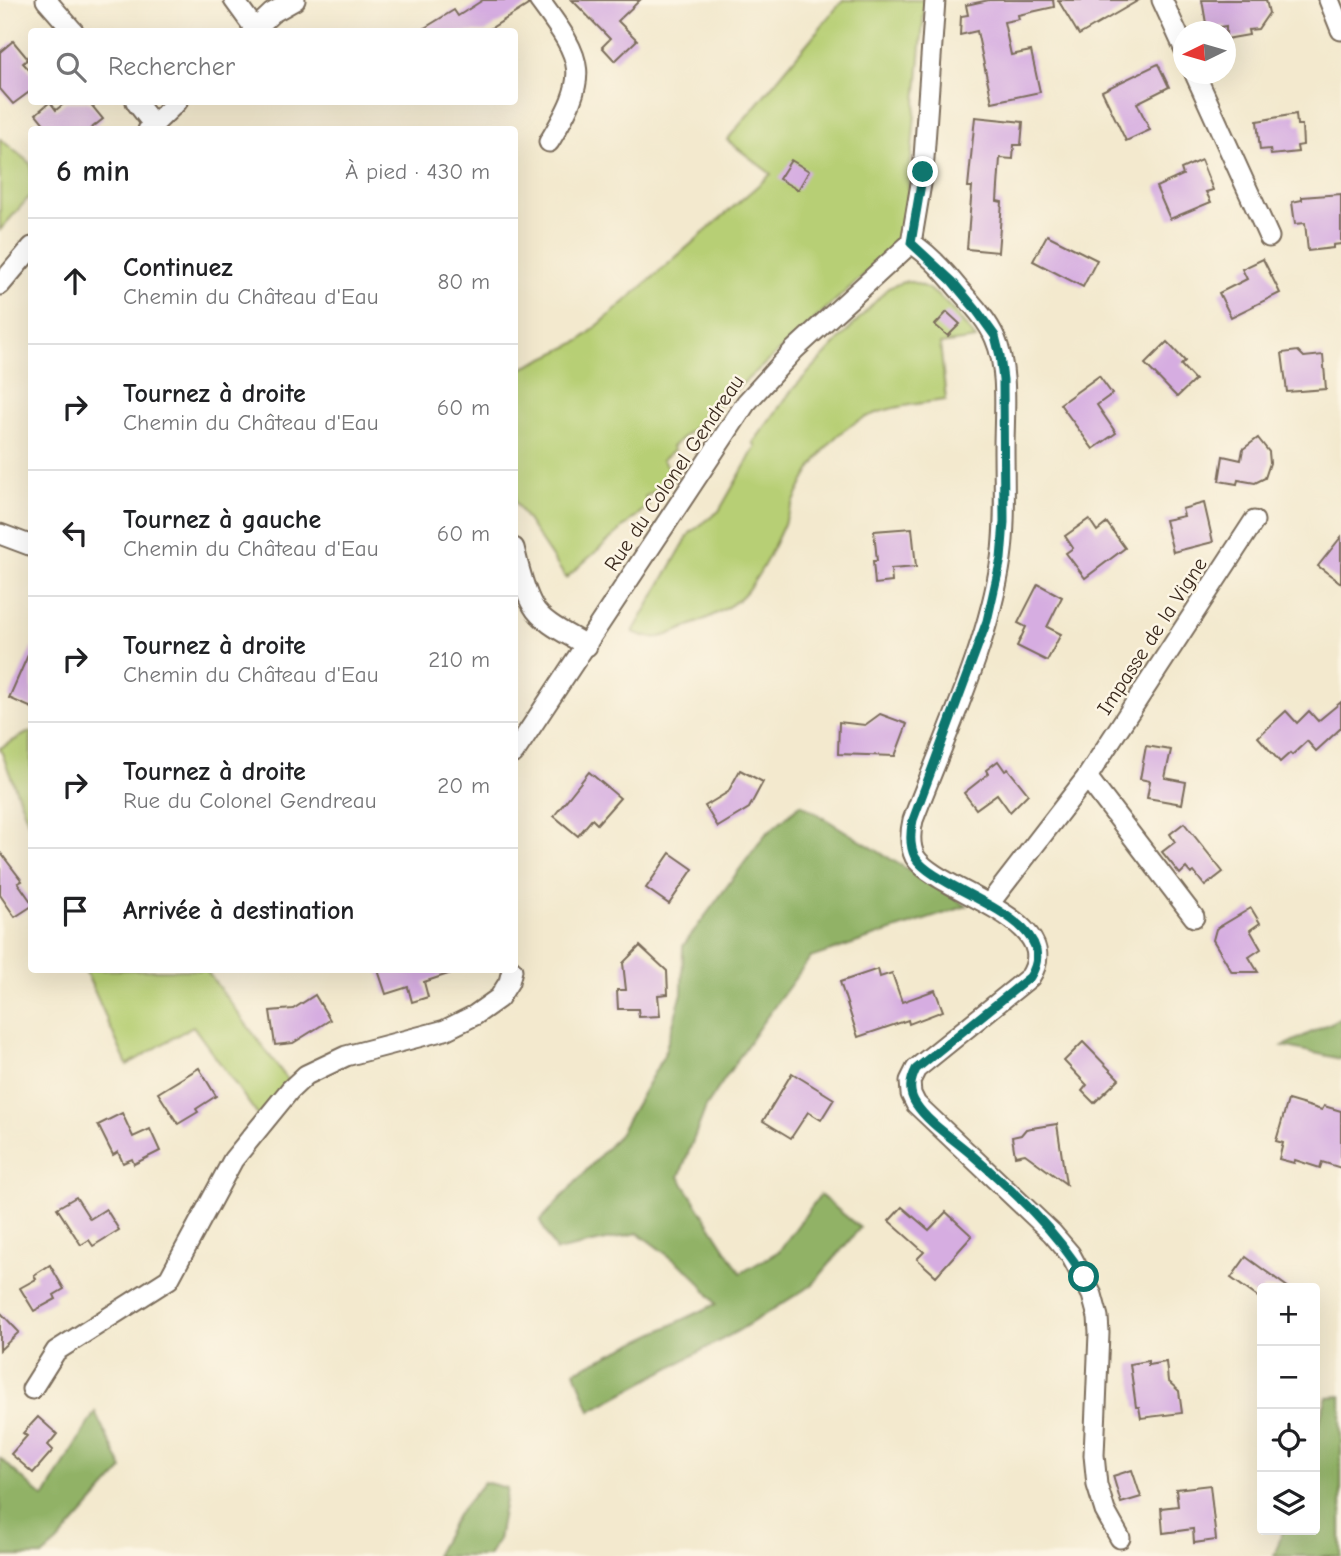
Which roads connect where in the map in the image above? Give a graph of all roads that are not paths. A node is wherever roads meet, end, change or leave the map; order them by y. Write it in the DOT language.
graph roads {
  1 [pos="46,0"];
  2 [pos="234,0"];
  3 [pos="295,0"];
  4 [pos="539,0"];
  5 [pos="935,0"];
  6 [pos="1162,0"];
  7 [pos="1329,0"];
  8 [pos="1173,24"];
  9 [pos="70,28"];
  10 [pos="252,28"];
  11 [pos="255,28"];
  12 [pos="1341,30"];
  13 [pos="1200,84"];
  14 [pos="138,105"];
  15 [pos="174,105"];
  16 [pos="149,126"];
  17 [pos="151,126"];
  18 [pos="550,142"];
  19 [pos="1269,237"];
  20 [pos="911,243"];
  21 [pos="28,252"];
  22 [pos="0,285"];
  23 [pos="1254,521"];
  24 [pos="1,540"];
  25 [pos="28,545"];
  26 [pos="518,564"];
  27 [pos="587,646"];
  28 [pos="518,747"];
  29 [pos="1087,777"];
  30 [pos="989,904"];
  31 [pos="1194,917"];
  32 [pos="511,973"];
  33 [pos="32,1389"];
  34 [pos="1120,1538"];
  1 -- 9 [label="street"];
  2 -- 10 [label="street"];
  3 -- 11 [label="street"];
  4 -- 18 [label="street"];
  5 -- 20 [label="street"];
  6 -- 8 [label="street"];
  7 -- 12 [label="street"];
  13 -- 19 [label="street"];
  14 -- 16 [label="street"];
  15 -- 17 [label="street"];
  20 -- 27 [label="street, Rue du Colonel Gendreau"];
  20 -- 30 [label="street"];
  21 -- 22 [label="street"];
  23 -- 29 [label="street, Impasse de la Vigne"];
  24 -- 25 [label="street"];
  26 -- 27 [label="street"];
  27 -- 28 [label="street, Rue du Colonel Gendreau"];
  29 -- 30 [label="street, Impasse de la Vigne"];
  29 -- 31 [label="street"];
  30 -- 34 [label="street"];
  32 -- 33 [label="street"];
}
